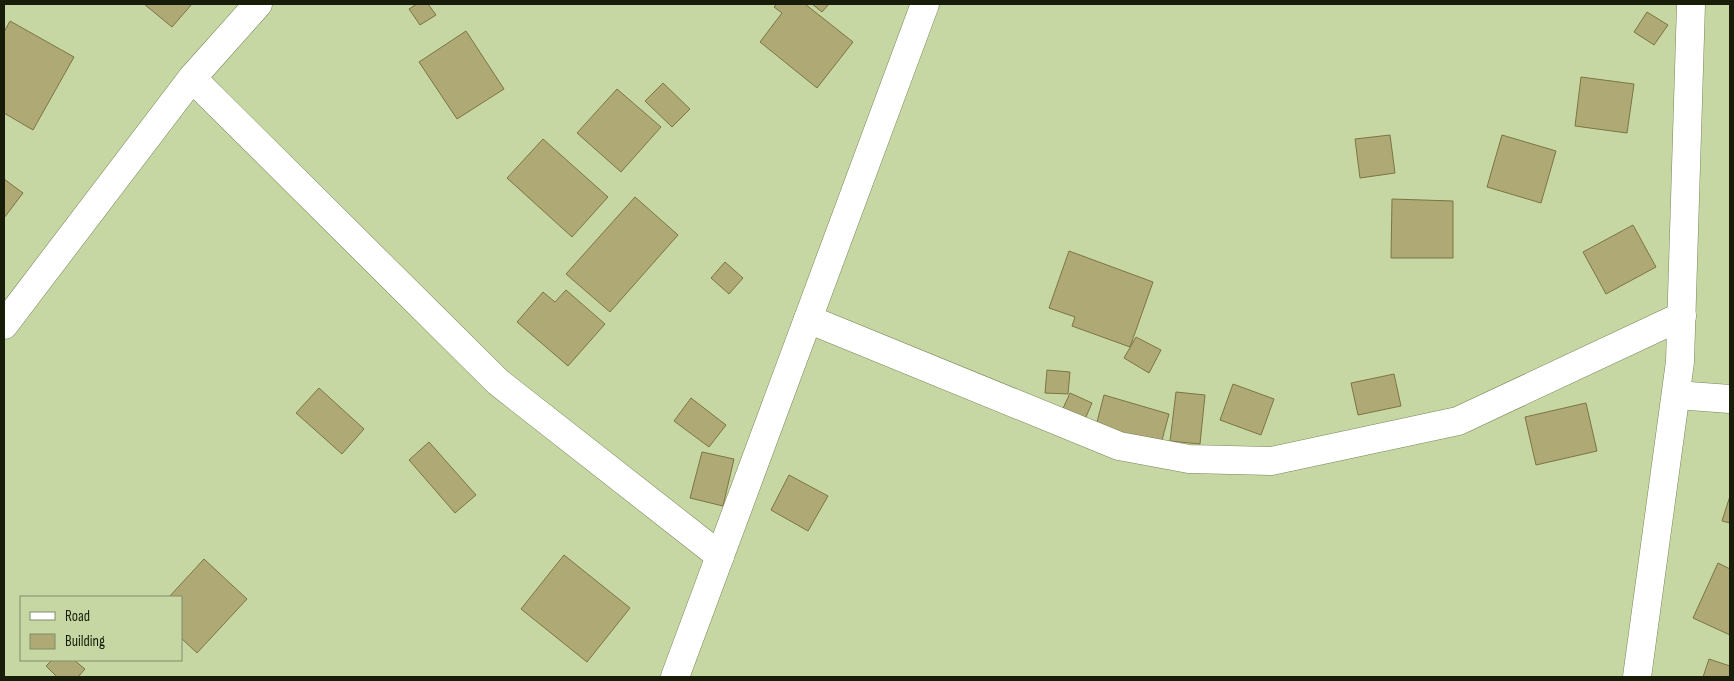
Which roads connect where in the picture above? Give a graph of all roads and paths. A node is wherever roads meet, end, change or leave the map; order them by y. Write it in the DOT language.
graph roads {
  1 [pos="258,4"];
  2 [pos="925,4"];
  3 [pos="1691,4"];
  4 [pos="192,78"];
  5 [pos="1682,316"];
  6 [pos="808,319"];
  7 [pos="4,325"];
  8 [pos="1676,395"];
  9 [pos="1730,400"];
  10 [pos="720,556"];
  11 [pos="675,677"];
  12 [pos="1637,677"];
  1 -- 4 [label="street"];
  2 -- 6 [label="street"];
  3 -- 5 [label="street"];
  4 -- 7 [label="street"];
  4 -- 10 [label="street"];
  5 -- 6 [label="street"];
  5 -- 8 [label="street"];
  6 -- 10 [label="street"];
  8 -- 9 [label="street"];
  8 -- 12 [label="street"];
  10 -- 11 [label="street"];
}
